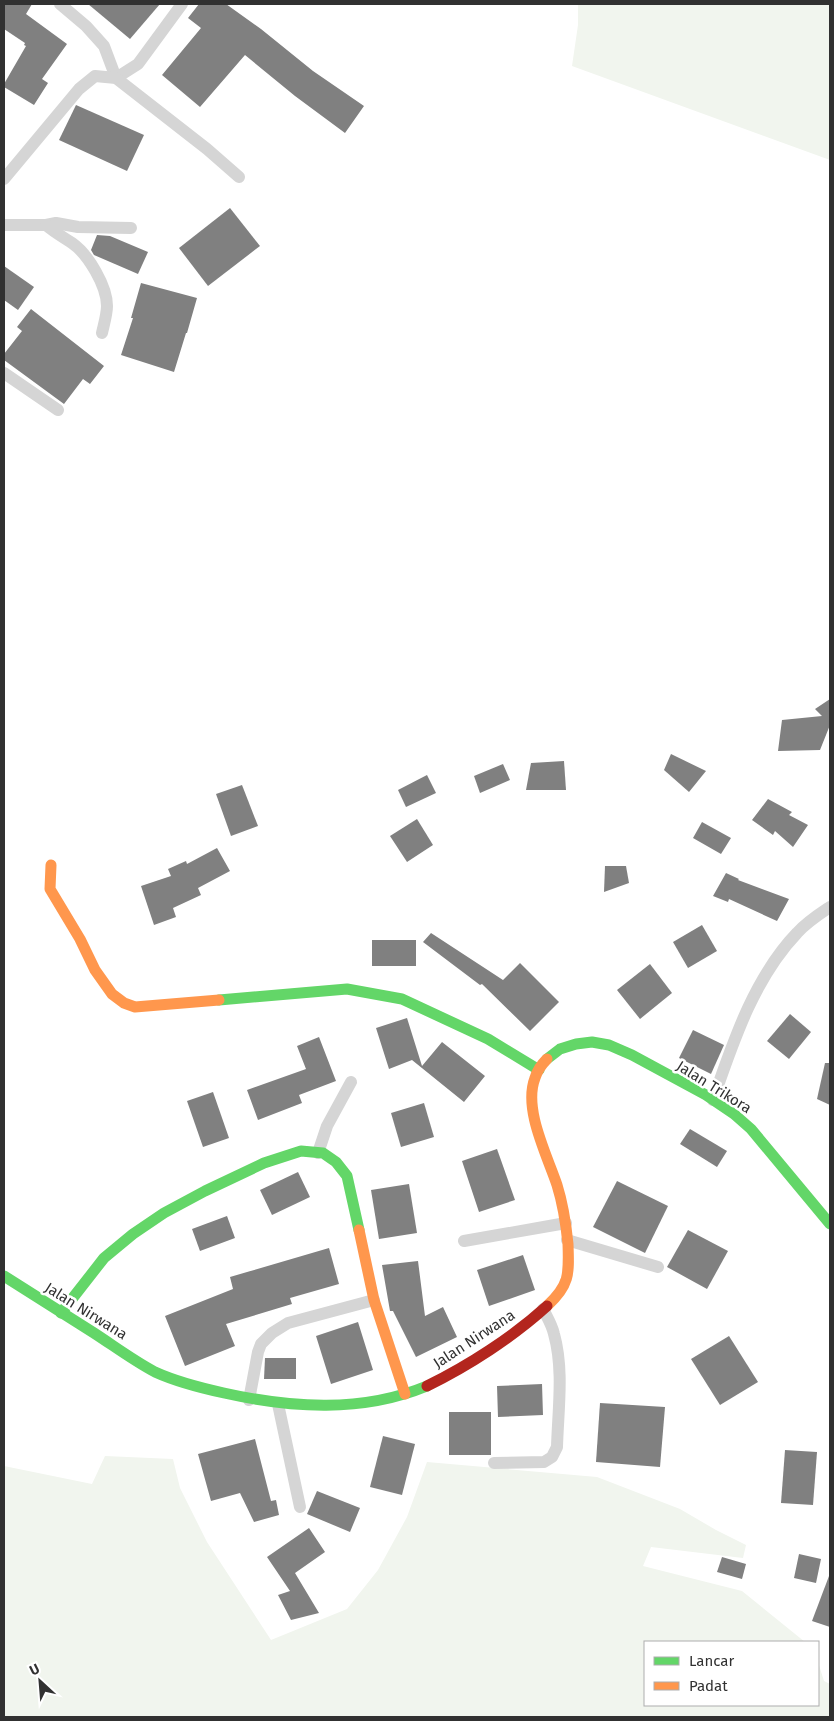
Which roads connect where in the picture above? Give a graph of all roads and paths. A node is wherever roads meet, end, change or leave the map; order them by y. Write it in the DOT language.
graph roads {
  1 [pos="60,4"];
  2 [pos="182,4"];
  3 [pos="116,78"];
  4 [pos="239,177"];
  5 [pos="4,178"];
  6 [pos="4,225"];
  7 [pos="46,225"];
  8 [pos="131,228"];
  9 [pos="102,333"];
  10 [pos="4,373"];
  11 [pos="58,410"];
  12 [pos="51,865"];
  13 [pos="830,906"];
  14 [pos="547,1058"];
  15 [pos="539,1070"];
  16 [pos="351,1082"];
  17 [pos="713,1100"];
  18 [pos="318,1152"];
  19 [pos="566,1223"];
  20 [pos="830,1224"];
  21 [pos="567,1240"];
  22 [pos="464,1241"];
  23 [pos="658,1267"];
  24 [pos="4,1276"];
  25 [pos="374,1300"];
  26 [pos="543,1309"];
  27 [pos="61,1313"];
  28 [pos="405,1394"];
  29 [pos="249,1400"];
  30 [pos="278,1404"];
  31 [pos="494,1463"];
  32 [pos="300,1507"];
  1 -- 3 [label="street"];
  2 -- 3 [label="street"];
  3 -- 4 [label="street"];
  3 -- 5 [label="street"];
  6 -- 7 [label="street"];
  7 -- 8 [label="street"];
  7 -- 9 [label="street"];
  10 -- 11 [label="street"];
  12 -- 15 [label="street"];
  13 -- 17 [label="street"];
  14 -- 15 [label="street, Jalan Nirwana"];
  14 -- 17 [label="street, Jalan Trikora"];
  15 -- 19 [label="street, Jalan Nirwana"];
  16 -- 18 [label="street"];
  17 -- 20 [label="street, Jalan Trikora"];
  18 -- 25 [label="street"];
  18 -- 27 [label="street"];
  19 -- 21 [label="street, Jalan Nirwana"];
  19 -- 22 [label="street"];
  21 -- 23 [label="street"];
  21 -- 26 [label="street, Jalan Nirwana"];
  24 -- 27 [label="street, Jalan Nirwana"];
  25 -- 28 [label="street"];
  25 -- 29 [label="street"];
  26 -- 28 [label="street, Jalan Nirwana"];
  26 -- 31 [label="street"];
  27 -- 29 [label="street, Jalan Nirwana"];
  28 -- 30 [label="street, Jalan Nirwana"];
  29 -- 30 [label="street, Jalan Nirwana"];
  30 -- 32 [label="street"];
}
